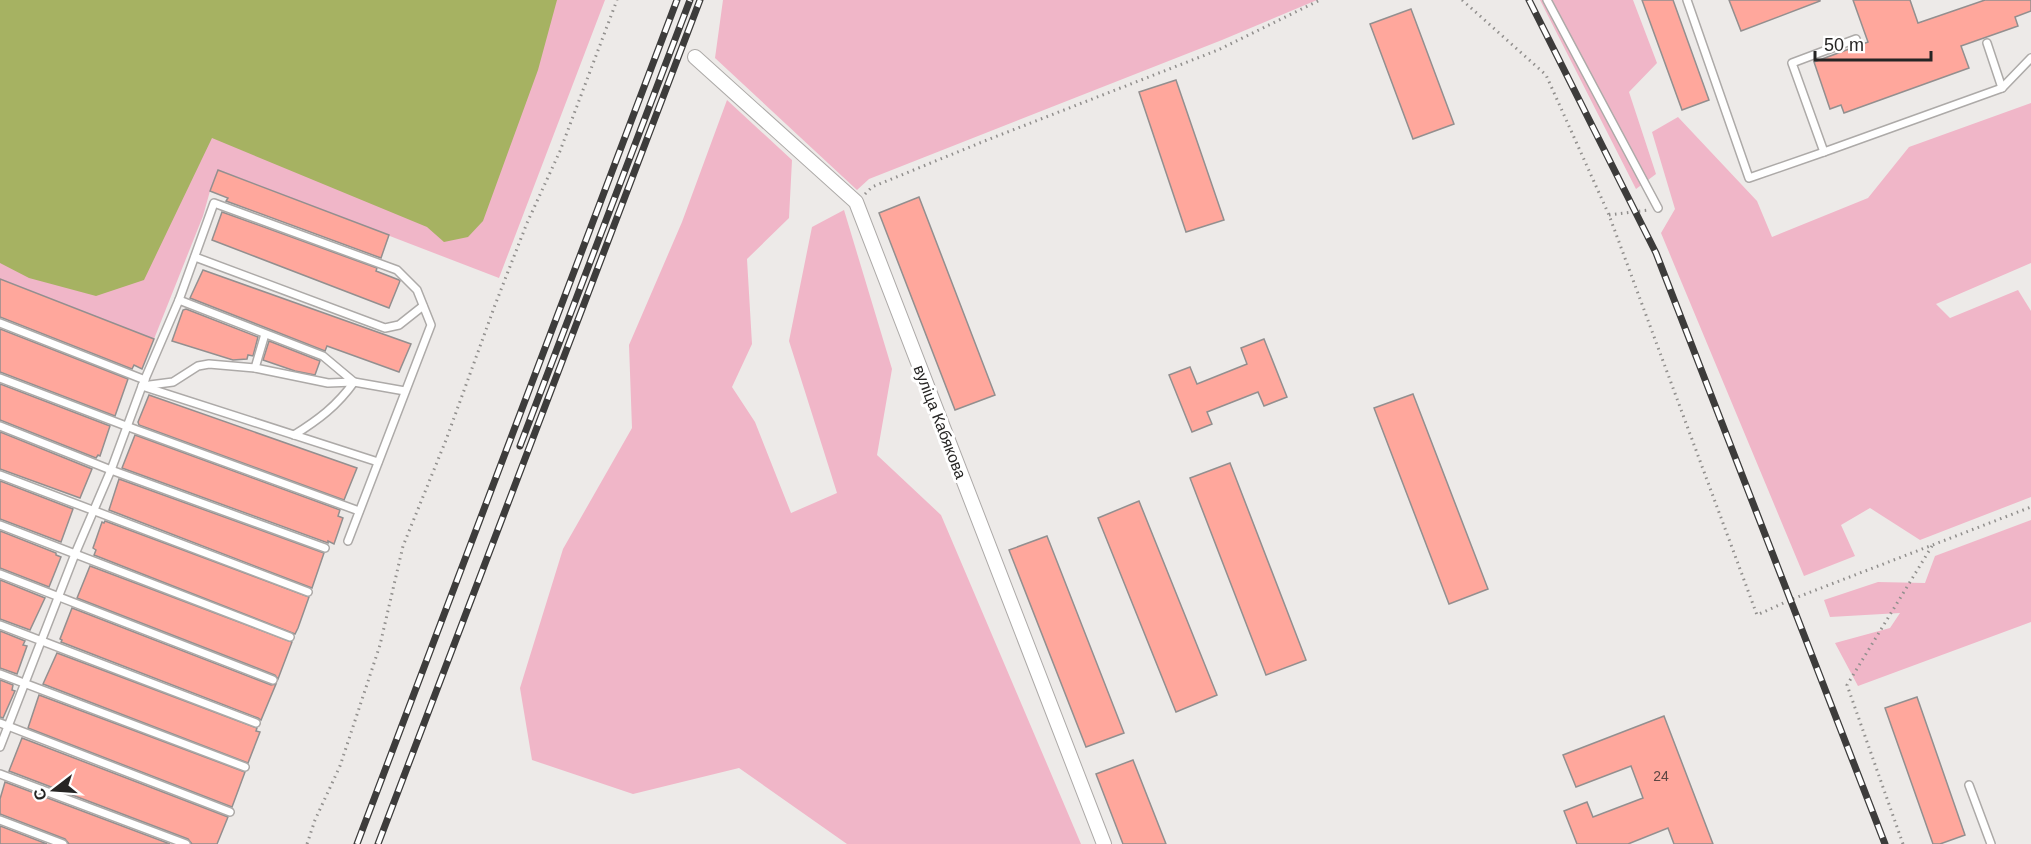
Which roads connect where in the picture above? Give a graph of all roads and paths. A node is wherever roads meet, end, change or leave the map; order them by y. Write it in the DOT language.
graph roads {
  1 [pos="617,0"];
  2 [pos="1320,0"];
  3 [pos="1462,0"];
  4 [pos="1547,0"];
  5 [pos="1687,0"];
  6 [pos="1856,39"];
  7 [pos="1987,43"];
  8 [pos="695,57"];
  9 [pos="2031,58"];
  10 [pos="2002,88"];
  11 [pos="1824,152"];
  12 [pos="856,202"];
  13 [pos="1658,208"];
  14 [pos="1609,215"];
  15 [pos="195,257"];
  16 [pos="179,300"];
  17 [pos="423,306"];
  18 [pos="0,323"];
  19 [pos="265,334"];
  20 [pos="255,368"];
  21 [pos="0,378"];
  22 [pos="354,382"];
  23 [pos="144,383"];
  24 [pos="405,391"];
  25 [pos="0,426"];
  26 [pos="126,426"];
  27 [pos="294,435"];
  28 [pos="378,462"];
  29 [pos="111,470"];
  30 [pos="0,475"];
  31 [pos="2031,507"];
  32 [pos="94,511"];
  33 [pos="359,511"];
  34 [pos="0,525"];
  35 [pos="348,541"];
  36 [pos="1932,546"];
  37 [pos="325,548"];
  38 [pos="75,554"];
  39 [pos="0,574"];
  40 [pos="308,592"];
  41 [pos="59,598"];
  42 [pos="0,625"];
  43 [pos="290,638"];
  44 [pos="41,640"];
  45 [pos="0,674"];
  46 [pos="273,680"];
  47 [pos="24,684"];
  48 [pos="0,723"];
  49 [pos="256,723"];
  50 [pos="9,727"];
  51 [pos="0,747"];
  52 [pos="245,767"];
  53 [pos="0,774"];
  54 [pos="1970,785"];
  55 [pos="230,812"];
  56 [pos="0,820"];
  57 [pos="63,844"];
  58 [pos="186,844"];
  59 [pos="307,844"];
  60 [pos="1104,844"];
  61 [pos="1903,844"];
  62 [pos="1991,844"];
  1 -- 59 [label="path"];
  2 -- 12 [label="path"];
  3 -- 14 [label="path"];
  4 -- 13 [label="lane"];
  5 -- 11 [label="lane"];
  6 -- 11 [label="lane"];
  7 -- 10 [label="lane"];
  8 -- 12 [label="street, вуліца Кабякова"];
  9 -- 10 [label="lane"];
  10 -- 11 [label="lane"];
  12 -- 60 [label="street, вуліца Кабякова"];
  13 -- 14 [label="path"];
  14 -- 36 [label="path"];
  15 -- 16 [label="lane"];
  15 -- 17 [label="lane"];
  15 -- 17 [label="lane"];
  16 -- 19 [label="lane"];
  16 -- 23 [label="lane"];
  17 -- 24 [label="lane"];
  18 -- 23 [label="lane"];
  19 -- 20 [label="lane"];
  19 -- 22 [label="lane"];
  20 -- 22 [label="lane"];
  20 -- 23 [label="lane"];
  21 -- 26 [label="lane"];
  22 -- 24 [label="lane"];
  22 -- 27 [label="lane"];
  23 -- 26 [label="lane"];
  23 -- 27 [label="lane"];
  24 -- 28 [label="lane"];
  25 -- 29 [label="lane"];
  26 -- 29 [label="lane"];
  26 -- 33 [label="lane"];
  27 -- 28 [label="lane"];
  28 -- 33 [label="lane"];
  29 -- 32 [label="lane"];
  29 -- 37 [label="lane"];
  30 -- 32 [label="lane"];
  31 -- 36 [label="path"];
  32 -- 38 [label="lane"];
  32 -- 40 [label="lane"];
  33 -- 35 [label="lane"];
  34 -- 38 [label="lane"];
  36 -- 61 [label="path"];
  38 -- 41 [label="lane"];
  38 -- 43 [label="lane"];
  39 -- 41 [label="lane"];
  41 -- 44 [label="lane"];
  41 -- 46 [label="lane"];
  42 -- 44 [label="lane"];
  44 -- 47 [label="lane"];
  44 -- 49 [label="lane"];
  45 -- 47 [label="lane"];
  47 -- 50 [label="lane"];
  47 -- 52 [label="lane"];
  48 -- 50 [label="lane"];
  50 -- 51 [label="lane"];
  50 -- 55 [label="lane"];
  53 -- 58 [label="lane"];
  54 -- 62 [label="lane"];
  56 -- 57 [label="lane"];
}
